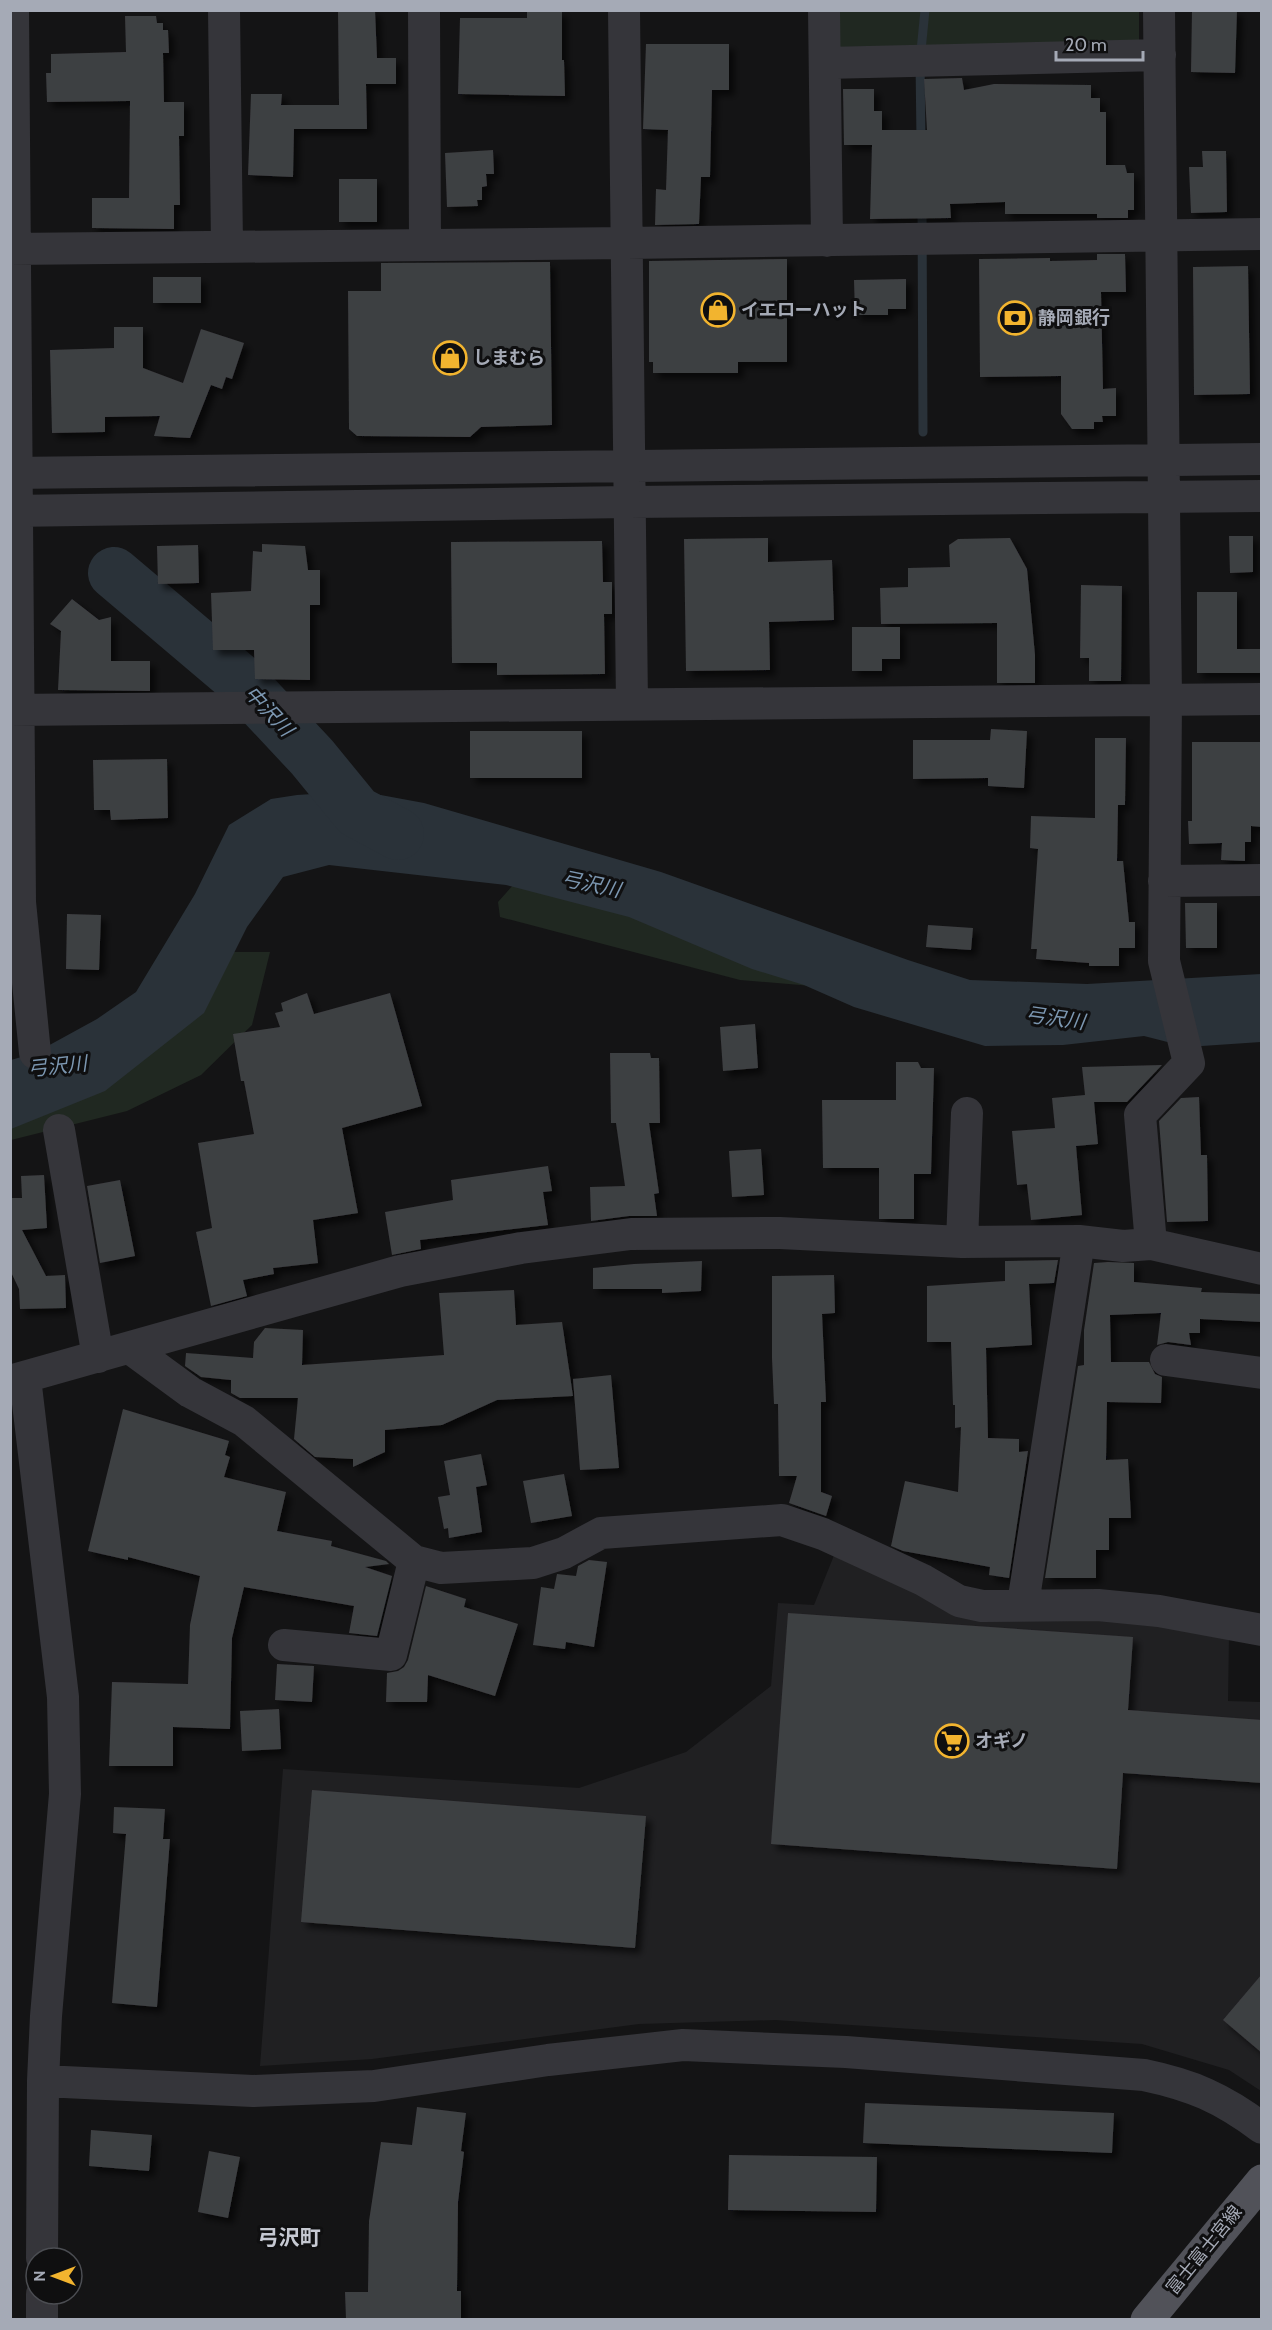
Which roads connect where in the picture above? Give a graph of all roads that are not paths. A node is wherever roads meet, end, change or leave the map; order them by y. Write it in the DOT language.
graph roads {
  1 [pos="13,10"];
  2 [pos="224,10"];
  3 [pos="424,10"];
  4 [pos="624,10"];
  5 [pos="824,10"];
  6 [pos="1159,10"];
  7 [pos="1160,55"];
  8 [pos="825,63"];
  9 [pos="1262,234"];
  10 [pos="1161,236"];
  11 [pos="827,241"];
  12 [pos="627,243"];
  13 [pos="425,244"];
  14 [pos="227,246"];
  15 [pos="13,248"];
  16 [pos="1262,459"];
  17 [pos="1163,460"];
  18 [pos="628,466"];
  19 [pos="13,473"];
  20 [pos="1262,496"];
  21 [pos="1164,498"];
  22 [pos="629,502"];
  23 [pos="14,511"];
  24 [pos="1262,699"];
  25 [pos="1166,700"];
  26 [pos="633,704"];
  27 [pos="15,710"];
  28 [pos="1262,880"];
  29 [pos="1164,881"];
  30 [pos="15,902"];
  31 [pos="35,1053"];
  32 [pos="967,1113"];
  33 [pos="59,1130"];
  34 [pos="1079,1241"];
  35 [pos="962,1242"];
  36 [pos="1151,1244"];
  37 [pos="1262,1269"];
  38 [pos="130,1348"];
  39 [pos="98,1357"];
  40 [pos="1166,1360"];
  41 [pos="1262,1373"];
  42 [pos="18,1380"];
  43 [pos="414,1561"];
  44 [pos="1023,1604"];
  45 [pos="1262,1630"];
  46 [pos="284,1645"];
  47 [pos="43,2081"];
  48 [pos="1262,2128"];
  49 [pos="1262,2181"];
  50 [pos="42,2246"];
  51 [pos="1148,2319"];
  1 -- 15 [label="street"];
  2 -- 14 [label="street"];
  3 -- 13 [label="street"];
  4 -- 12 [label="street"];
  5 -- 8 [label="street"];
  6 -- 7 [label="street"];
  7 -- 8 [label="street"];
  7 -- 10 [label="street"];
  8 -- 11 [label="street"];
  9 -- 10 [label="street"];
  10 -- 11 [label="street"];
  10 -- 17 [label="street"];
  11 -- 12 [label="street"];
  12 -- 13 [label="street"];
  12 -- 18 [label="street"];
  13 -- 14 [label="street"];
  14 -- 15 [label="street"];
  15 -- 19 [label="street"];
  16 -- 17 [label="street"];
  17 -- 18 [label="street"];
  17 -- 21 [label="street"];
  18 -- 19 [label="street"];
  18 -- 22 [label="street"];
  19 -- 23 [label="street"];
  20 -- 21 [label="street"];
  21 -- 22 [label="street"];
  21 -- 25 [label="street"];
  22 -- 23 [label="street"];
  22 -- 26 [label="street"];
  23 -- 27 [label="street"];
  24 -- 25 [label="street"];
  25 -- 26 [label="street"];
  25 -- 29 [label="street"];
  26 -- 27 [label="street"];
  27 -- 30 [label="street"];
  28 -- 29 [label="street"];
  29 -- 36 [label="street"];
  30 -- 31 [label="street"];
  32 -- 35 [label="street"];
  33 -- 39 [label="street"];
  34 -- 35 [label="street"];
  34 -- 36 [label="street"];
  34 -- 44 [label="street"];
  35 -- 38 [label="street"];
  36 -- 37 [label="street"];
  38 -- 39 [label="street"];
  38 -- 43 [label="street"];
  39 -- 42 [label="street"];
  40 -- 41 [label="street"];
  42 -- 47 [label="street"];
  43 -- 44 [label="street"];
  43 -- 46 [label="street"];
  44 -- 45 [label="street"];
  47 -- 48 [label="street"];
  47 -- 50 [label="street"];
  49 -- 51 [label="main road, 富士富士宮線"];
}
